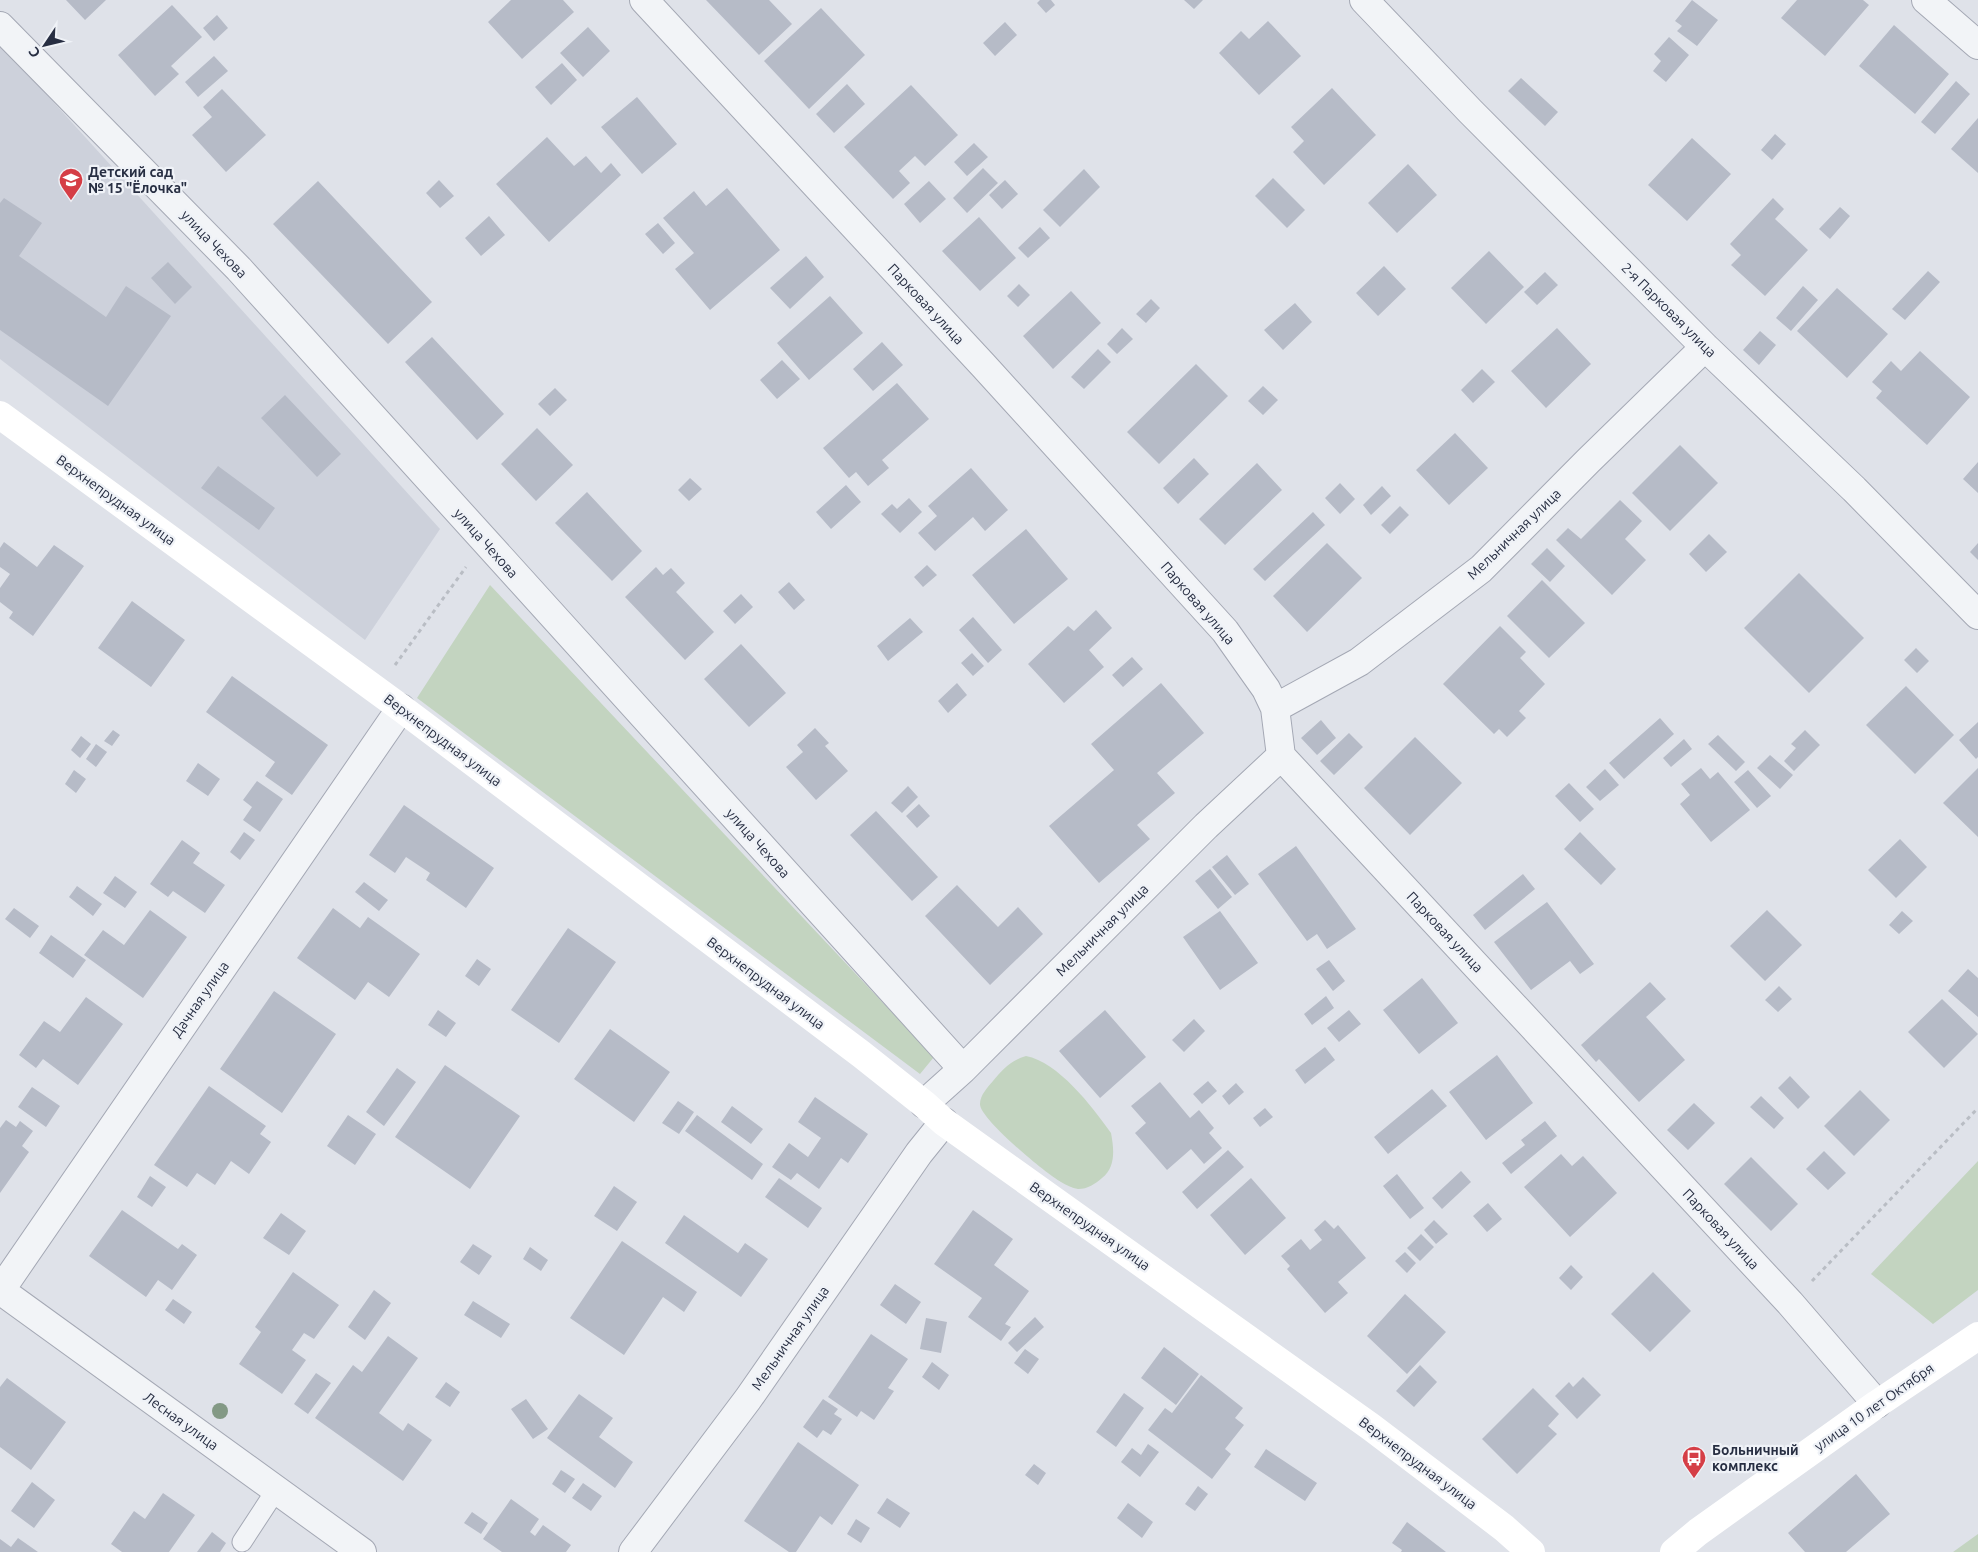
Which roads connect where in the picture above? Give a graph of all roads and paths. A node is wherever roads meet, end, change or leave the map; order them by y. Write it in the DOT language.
graph roads {
  1 [pos="644,0"];
  2 [pos="1364,0"];
  3 [pos="1926,0"];
  4 [pos="0,26"];
  5 [pos="1978,45"];
  6 [pos="1705,347"];
  7 [pos="0,415"];
  8 [pos="484,542"];
  9 [pos="1978,615"];
  10 [pos="377,690"];
  11 [pos="401,708"];
  12 [pos="1275,708"];
  13 [pos="1280,756"];
  14 [pos="963,1069"];
  15 [pos="924,1104"];
  16 [pos="1978,1108"];
  17 [pos="944,1122"];
  18 [pos="0,1290"];
  19 [pos="1790,1304"];
  20 [pos="1978,1336"];
  21 [pos="1877,1404"];
  22 [pos="276,1490"];
  23 [pos="242,1542"];
  24 [pos="362,1552"];
  25 [pos="632,1552"];
  26 [pos="1531,1552"];
  27 [pos="1674,1552"];
  1 -- 12 [label="street, Парковая улица"];
  2 -- 6 [label="street, 2-я Парковая улица"];
  3 -- 5 [label="street"];
  4 -- 8 [label="street, улица Чехова"];
  6 -- 9 [label="street, 2-я Парковая улица"];
  6 -- 12 [label="street, Мельничная улица"];
  7 -- 10 [label="street, Верхнепрудная улица"];
  8 -- 10 [label="path"];
  8 -- 14 [label="street, улица Чехова"];
  10 -- 11 [label="street, Верхнепрудная улица"];
  11 -- 15 [label="street, Верхнепрудная улица"];
  11 -- 18 [label="street, Дачная улица"];
  12 -- 13 [label="street, Парковая улица"];
  13 -- 14 [label="street, Мельничная улица"];
  13 -- 19 [label="street, Парковая улица"];
  14 -- 15 [label="street, Мельничная улица"];
  15 -- 17 [label="street, Верхнепрудная улица"];
  16 -- 19 [label="path"];
  17 -- 25 [label="street, Мельничная улица"];
  17 -- 26 [label="street, Верхнепрудная улица"];
  18 -- 22 [label="street, Лесная улица"];
  19 -- 21 [label="street, Парковая улица"];
  20 -- 21 [label="street, улица 10 лет Октября"];
  21 -- 27 [label="street, улица 10 лет Октября"];
  22 -- 23 [label="lane"];
  22 -- 24 [label="street, Лесная улица"];
}
